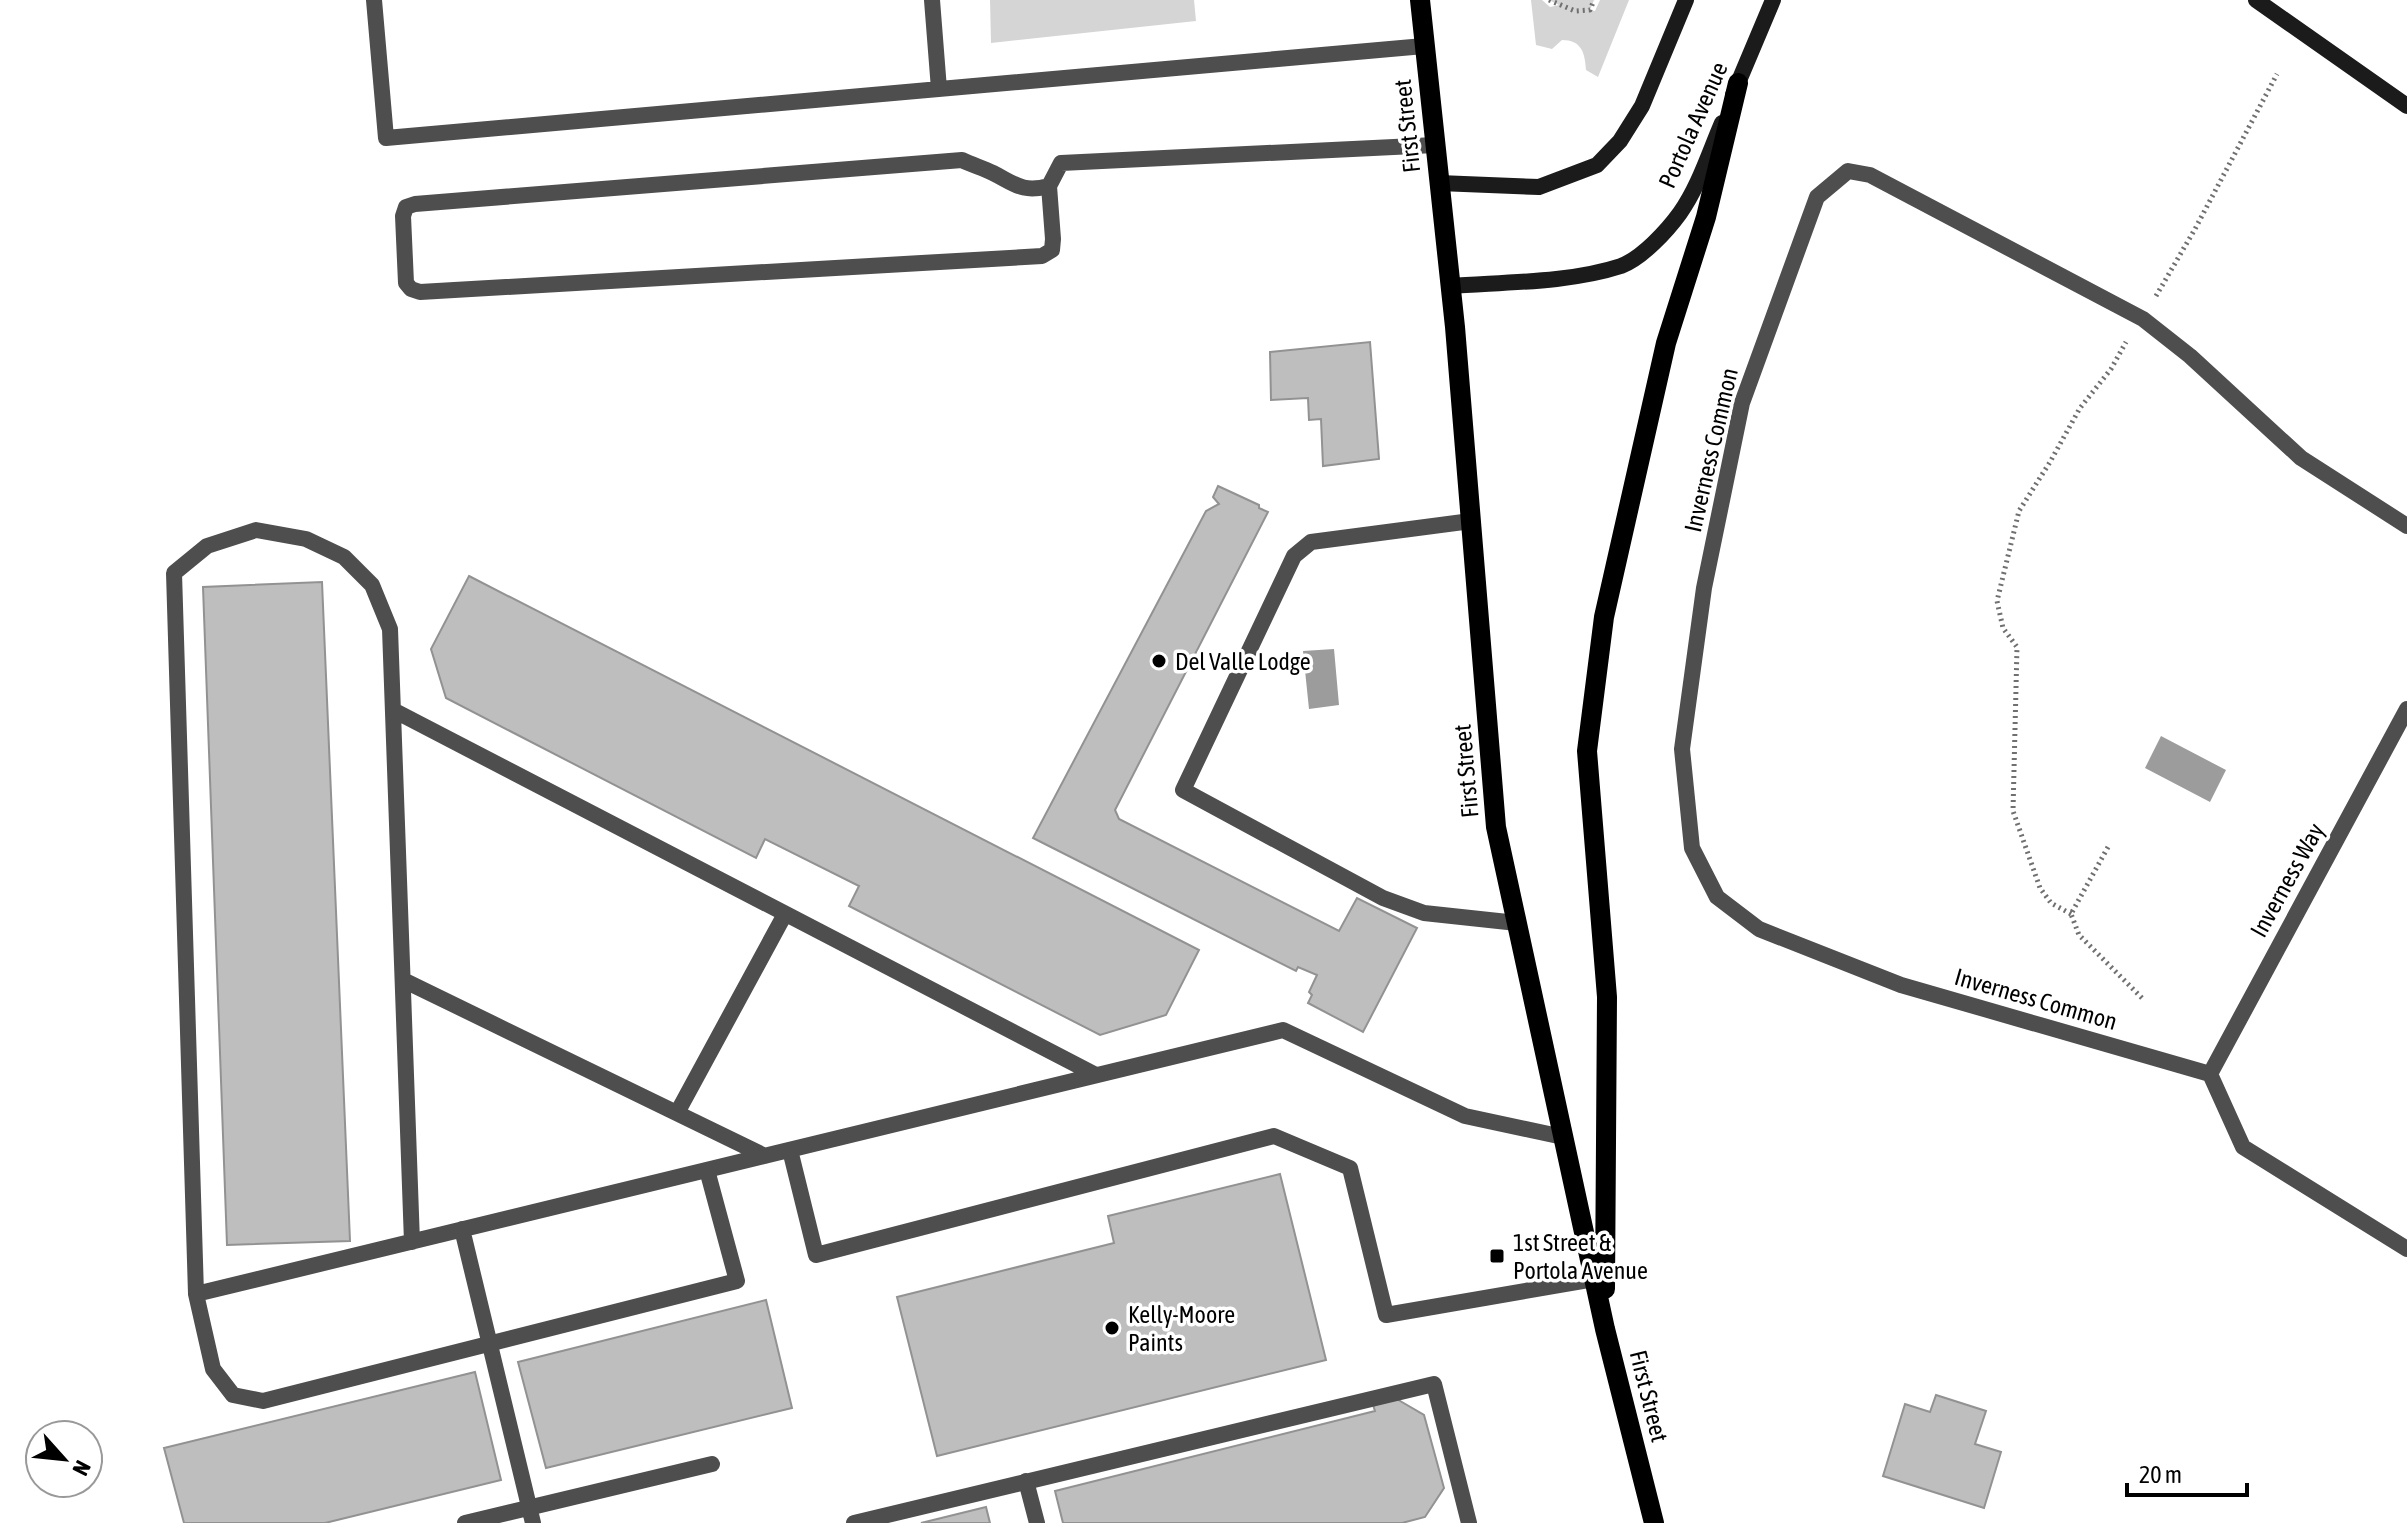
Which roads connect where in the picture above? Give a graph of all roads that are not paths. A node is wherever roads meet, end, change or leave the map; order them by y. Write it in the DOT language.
graph roads {
  1 [pos="374,0"];
  2 [pos="932,0"];
  3 [pos="1420,0"];
  4 [pos="1686,0"];
  5 [pos="1773,0"];
  6 [pos="2256,0"];
  7 [pos="1424,46"];
  8 [pos="1738,83"];
  9 [pos="939,89"];
  10 [pos="2407,106"];
  11 [pos="1435,145"];
  12 [pos="1439,183"];
  13 [pos="1049,186"];
  14 [pos="1450,286"];
  15 [pos="1471,521"];
  16 [pos="2407,526"];
  17 [pos="2407,709"];
  18 [pos="393,710"];
  19 [pos="785,914"];
  20 [pos="1517,923"];
  21 [pos="403,980"];
  22 [pos="2210,1074"];
  23 [pos="1096,1075"];
  24 [pos="677,1113"];
  25 [pos="1563,1137"];
  26 [pos="790,1150"];
  27 [pos="765,1156"];
  28 [pos="707,1170"];
  29 [pos="462,1229"];
  30 [pos="412,1242"];
  31 [pos="2407,1249"];
  32 [pos="1594,1279"];
  33 [pos="196,1294"];
  34 [pos="1605,1329"];
  35 [pos="491,1344"];
  36 [pos="712,1464"];
  37 [pos="1026,1481"];
  38 [pos="532,1515"];
  39 [pos="465,1523"];
  40 [pos="854,1523"];
  41 [pos="1037,1523"];
  42 [pos="1469,1523"];
  43 [pos="1654,1523"];
  1 -- 9 [label="street"];
  2 -- 9 [label="street"];
  3 -- 7 [label="main road, First Street"];
  4 -- 12 [label="main road"];
  5 -- 8 [label="main road, Portola Avenue"];
  6 -- 10 [label="main road"];
  7 -- 9 [label="street"];
  7 -- 11 [label="main road, First Street"];
  8 -- 14 [label="main road, Portola Avenue"];
  8 -- 34 [label="main road"];
  11 -- 12 [label="main road, First Street"];
  11 -- 13 [label="street"];
  12 -- 14 [label="main road, First Street"];
  13 -- 13 [label="street"];
  14 -- 15 [label="main road, First Street"];
  15 -- 20 [label="main road, First Street"];
  15 -- 20 [label="street"];
  16 -- 22 [label="street, Inverness Common"];
  17 -- 22 [label="street, Inverness Way"];
  18 -- 19 [label="street"];
  18 -- 21 [label="street"];
  18 -- 33 [label="street"];
  19 -- 23 [label="street"];
  19 -- 24 [label="street"];
  20 -- 25 [label="main road, First Street"];
  21 -- 24 [label="street"];
  21 -- 30 [label="street"];
  22 -- 31 [label="street"];
  23 -- 25 [label="street"];
  23 -- 26 [label="street"];
  24 -- 27 [label="street"];
  25 -- 32 [label="main road, First Street"];
  26 -- 27 [label="street"];
  26 -- 32 [label="street"];
  27 -- 28 [label="street"];
  28 -- 29 [label="street"];
  28 -- 35 [label="street"];
  29 -- 30 [label="street"];
  29 -- 35 [label="street"];
  30 -- 33 [label="street"];
  32 -- 34 [label="main road, First Street"];
  33 -- 35 [label="street"];
  34 -- 43 [label="main road, First Street"];
  35 -- 38 [label="street"];
  36 -- 38 [label="street"];
  37 -- 40 [label="street"];
  37 -- 41 [label="street"];
  37 -- 42 [label="street"];
  38 -- 39 [label="street"];
}
